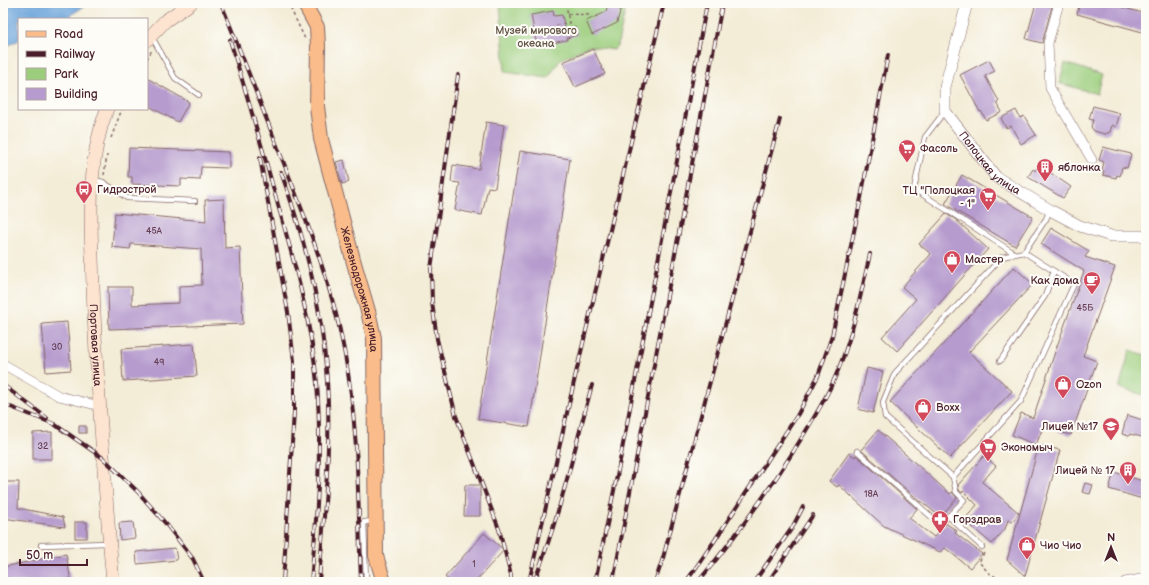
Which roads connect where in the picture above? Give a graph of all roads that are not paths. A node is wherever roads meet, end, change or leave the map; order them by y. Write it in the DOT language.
graph roads {
  1 [pos="191,3"];
  2 [pos="304,3"];
  3 [pos="966,3"];
  4 [pos="1059,3"];
  5 [pos="149,38"];
  6 [pos="199,95"];
  7 [pos="107,110"];
  8 [pos="945,111"];
  9 [pos="1092,160"];
  10 [pos="93,180"];
  11 [pos="195,201"];
  12 [pos="1050,210"];
  13 [pos="1146,236"];
  14 [pos="1024,252"];
  15 [pos="1014,253"];
  16 [pos="1054,271"];
  17 [pos="1000,361"];
  18 [pos="3,364"];
  19 [pos="100,406"];
  20 [pos="856,452"];
  21 [pos="953,477"];
  22 [pos="948,516"];
  23 [pos="376,521"];
  24 [pos="110,543"];
  25 [pos="41,545"];
  26 [pos="982,547"];
  27 [pos="1146,578"];
  28 [pos="113,582"];
  29 [pos="366,582"];
  30 [pos="384,582"];
  31 [pos="1124,582"];
  1 -- 5 [label="main road"];
  2 -- 23 [label="main road, Железнодорожная улица"];
  3 -- 8 [label="street"];
  4 -- 9 [label="street"];
  5 -- 6 [label="lane"];
  7 -- 10 [label="main road, Портовая улица"];
  8 -- 12 [label="street, Полоцкая улица"];
  8 -- 15 [label="lane"];
  10 -- 11 [label="lane"];
  10 -- 19 [label="main road, Портовая улица"];
  12 -- 13 [label="street, Полоцкая улица"];
  12 -- 14 [label="lane"];
  14 -- 15 [label="lane"];
  14 -- 16 [label="lane"];
  15 -- 21 [label="lane"];
  16 -- 17 [label="lane"];
  16 -- 21 [label="lane"];
  18 -- 19 [label="street"];
  19 -- 24 [label="main road, Портовая улица"];
  20 -- 22 [label="lane"];
  21 -- 22 [label="lane"];
  22 -- 26 [label="lane"];
  23 -- 29 [label="lane"];
  23 -- 30 [label="main road, Железнодорожная улица"];
  24 -- 25 [label="lane"];
  24 -- 28 [label="main road, Портовая улица"];
  27 -- 31 [label="street"];
}
